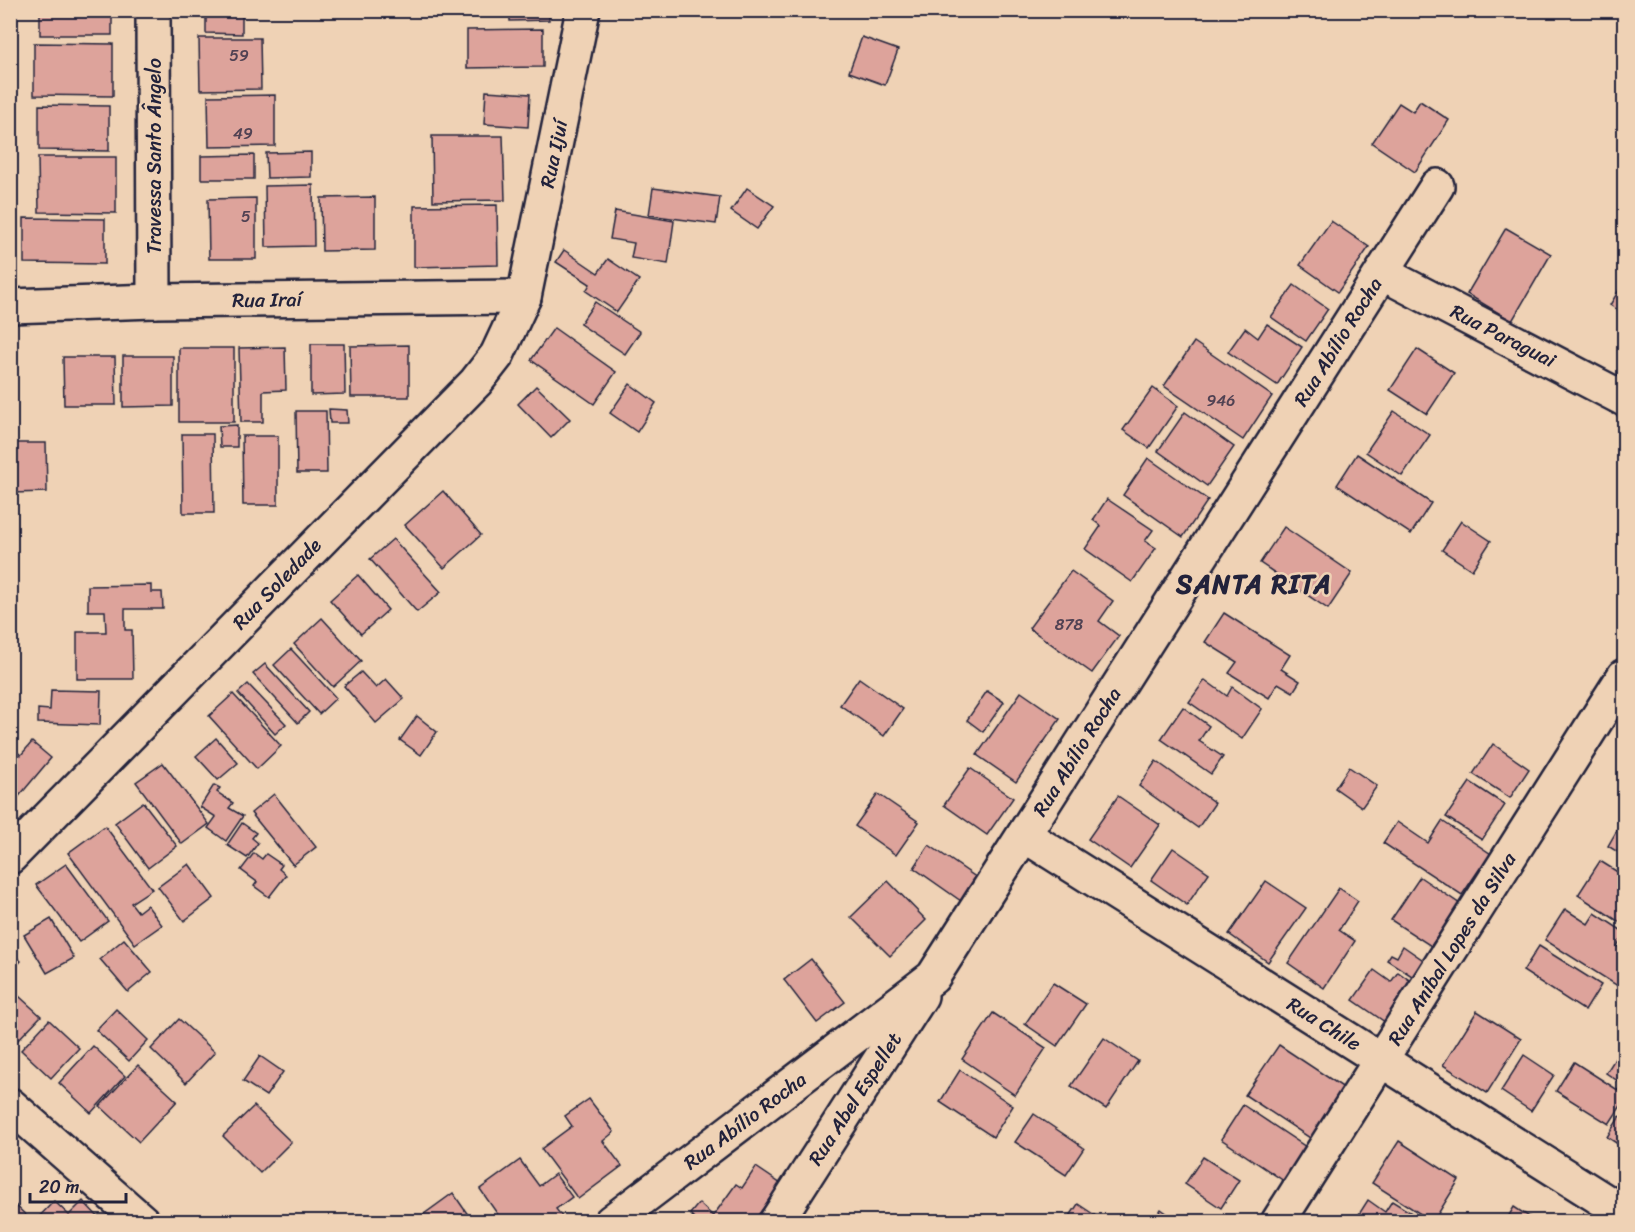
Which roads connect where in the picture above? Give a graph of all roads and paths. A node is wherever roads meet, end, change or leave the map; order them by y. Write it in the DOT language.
graph roads {
  1 [pos="153,10"];
  2 [pos="584,10"];
  3 [pos="1437,186"];
  4 [pos="1382,273"];
  5 [pos="524,297"];
  6 [pos="154,301"];
  7 [pos="10,306"];
  8 [pos="1624,399"];
  9 [pos="1624,676"];
  10 [pos="1024,835"];
  11 [pos="10,857"];
  12 [pos="933,977"];
  13 [pos="1381,1060"];
  14 [pos="10,1105"];
  15 [pos="1624,1213"];
  16 [pos="143,1221"];
  17 [pos="611,1221"];
  18 [pos="777,1221"];
  19 [pos="1278,1221"];
  1 -- 6 [label="street, Travessa Santo Ângelo"];
  2 -- 5 [label="street, Rua Ijuí"];
  3 -- 4 [label="street, Rua Abílio Rocha"];
  4 -- 8 [label="street, Rua Paraguai"];
  4 -- 10 [label="street, Rua Abílio Rocha"];
  5 -- 6 [label="street, Rua Iraí"];
  5 -- 11 [label="street, Rua Soledade"];
  6 -- 7 [label="street, Rua Iraí"];
  9 -- 13 [label="street, Rua Aníbal Lopes da Silva"];
  10 -- 12 [label="street, Rua Abílio Rocha"];
  10 -- 13 [label="street, Rua Chile"];
  12 -- 17 [label="street, Rua Abílio Rocha"];
  12 -- 18 [label="street, Rua Abel Espellet"];
  13 -- 15 [label="street, Rua Chile"];
  13 -- 19 [label="street, Rua Aníbal Lopes da Silva"];
  14 -- 16 [label="street"];
}
